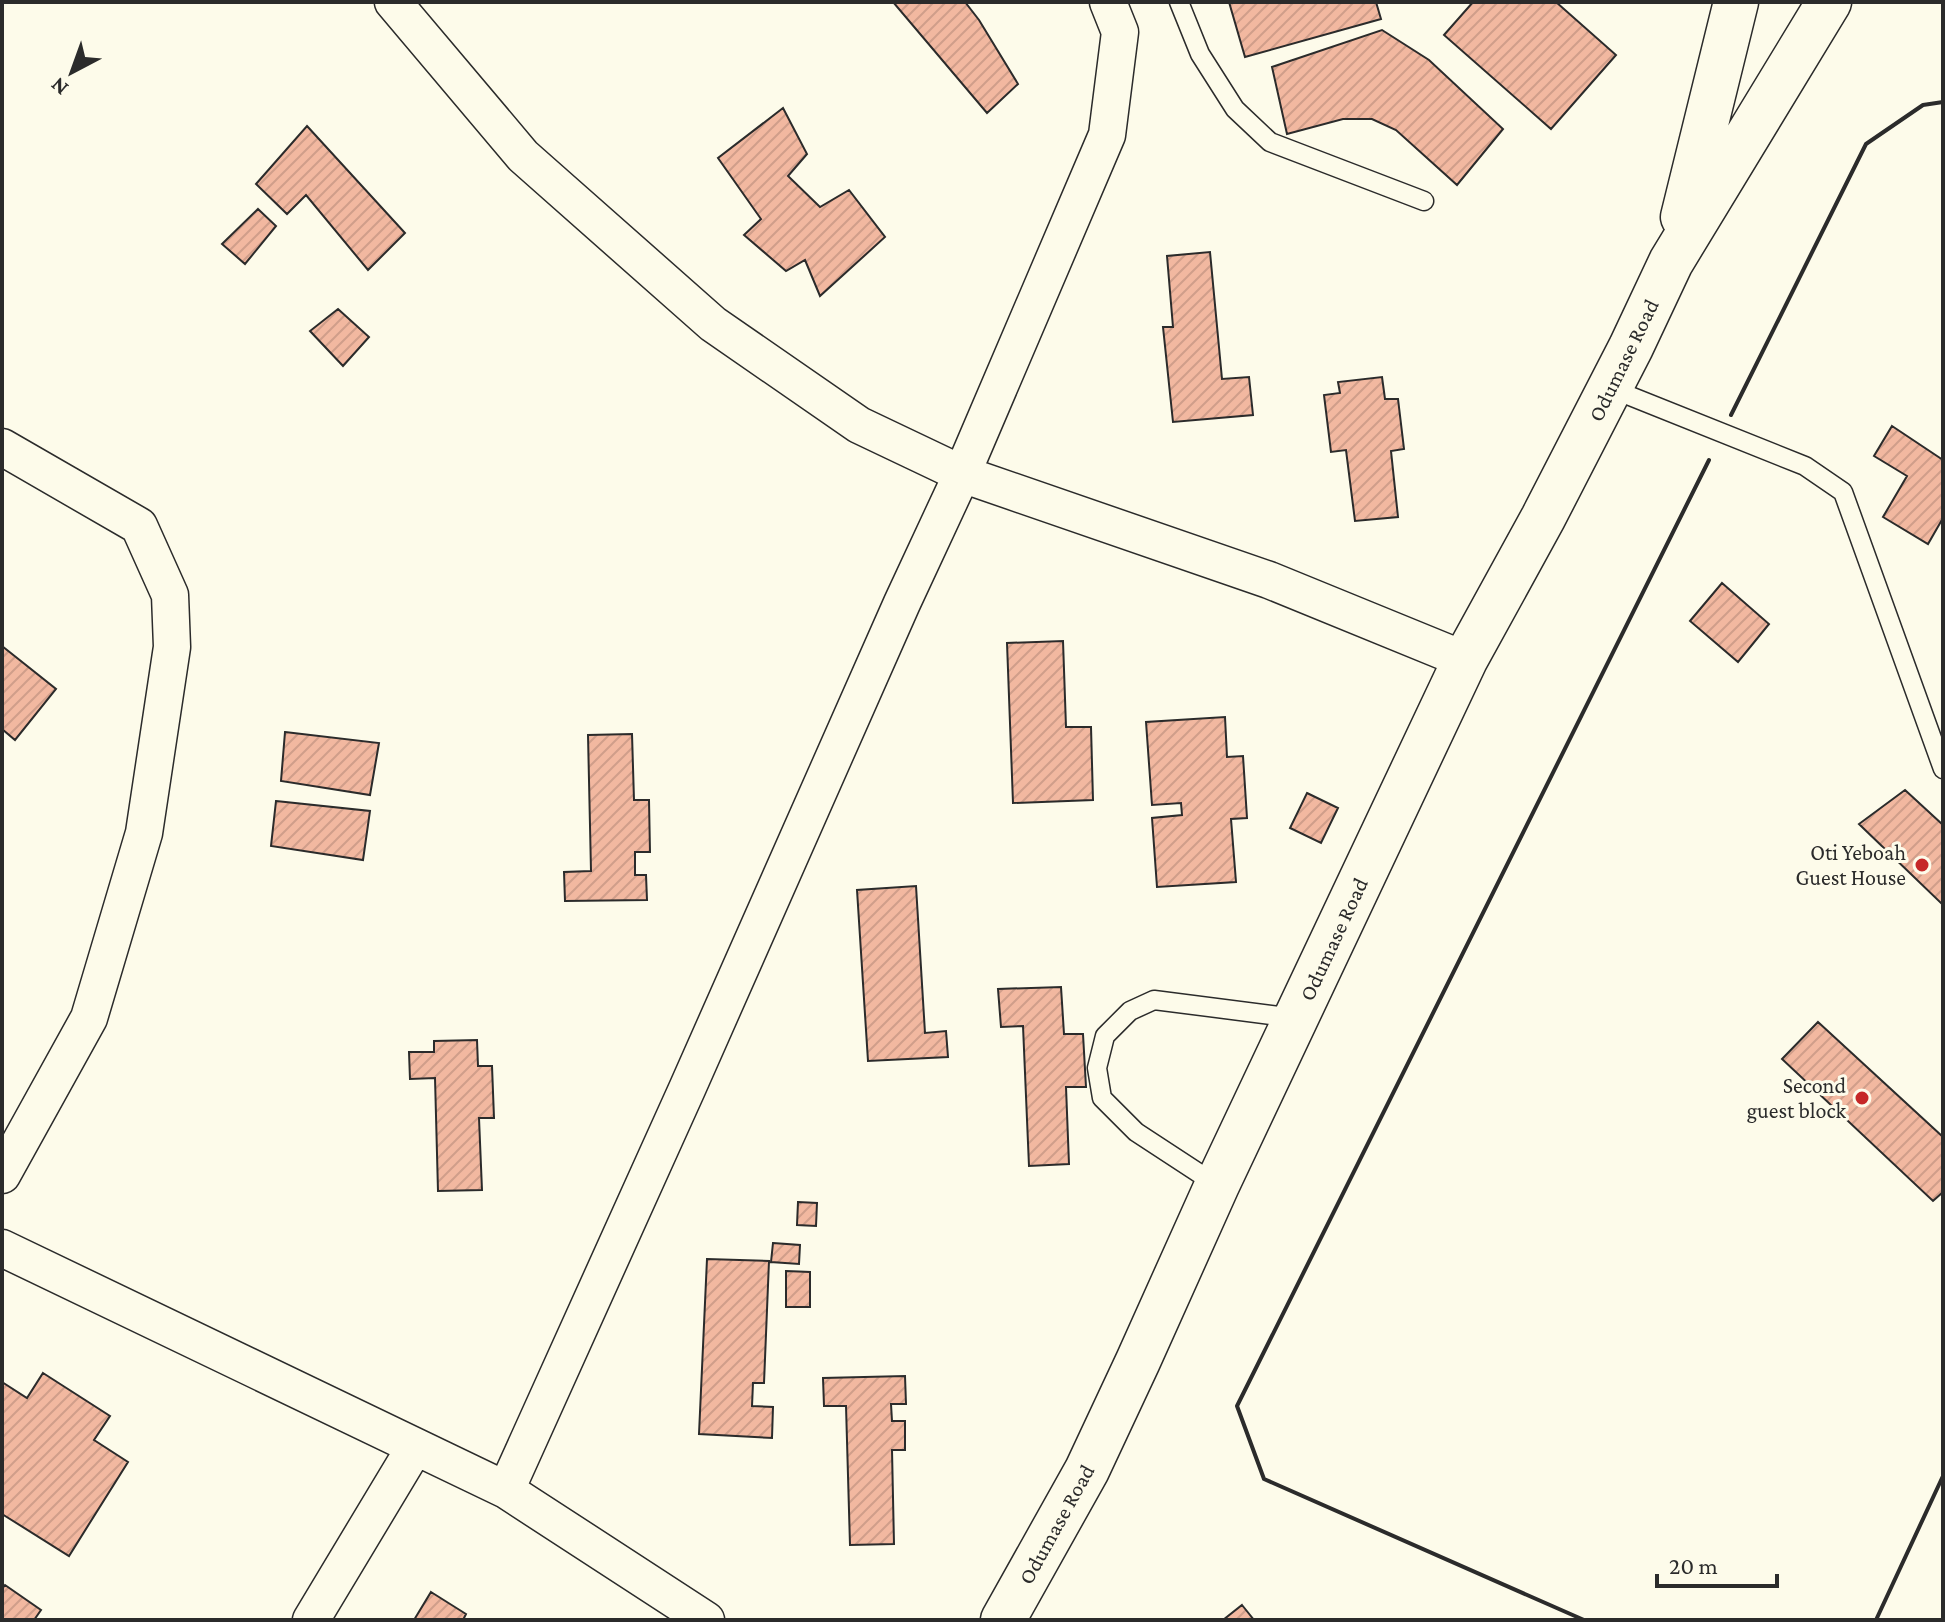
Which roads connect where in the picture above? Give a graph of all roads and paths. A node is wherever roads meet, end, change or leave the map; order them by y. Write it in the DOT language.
graph roads {
  1 [pos="393,2"];
  2 [pos="1108,2"];
  3 [pos="1179,2"];
  4 [pos="1736,2"];
  5 [pos="1829,2"];
  6 [pos="1424,201"];
  7 [pos="1671,262"];
  8 [pos="1610,388"];
  9 [pos="2,447"];
  10 [pos="962,474"];
  11 [pos="1465,660"];
  12 [pos="1943,769"];
  13 [pos="1295,1018"];
  14 [pos="2,1175"];
  15 [pos="1217,1185"];
  16 [pos="2,1248"];
  17 [pos="415,1447"];
  18 [pos="506,1490"];
  19 [pos="311,1620"];
  20 [pos="706,1620"];
  21 [pos="1003,1620"];
  1 -- 10 [label="street"];
  2 -- 10 [label="street"];
  3 -- 6 [label="lane"];
  4 -- 7 [label="main road, Odumase Road"];
  5 -- 7 [label="main road, Odumase Road"];
  7 -- 8 [label="main road, Odumase Road"];
  8 -- 11 [label="main road, Odumase Road"];
  8 -- 12 [label="lane"];
  9 -- 14 [label="street"];
  10 -- 11 [label="street"];
  10 -- 18 [label="street"];
  11 -- 13 [label="main road, Odumase Road"];
  13 -- 15 [label="main road, Odumase Road"];
  13 -- 15 [label="lane"];
  15 -- 21 [label="main road, Odumase Road"];
  16 -- 17 [label="street"];
  17 -- 18 [label="street"];
  17 -- 19 [label="street"];
  18 -- 20 [label="street"];
}
